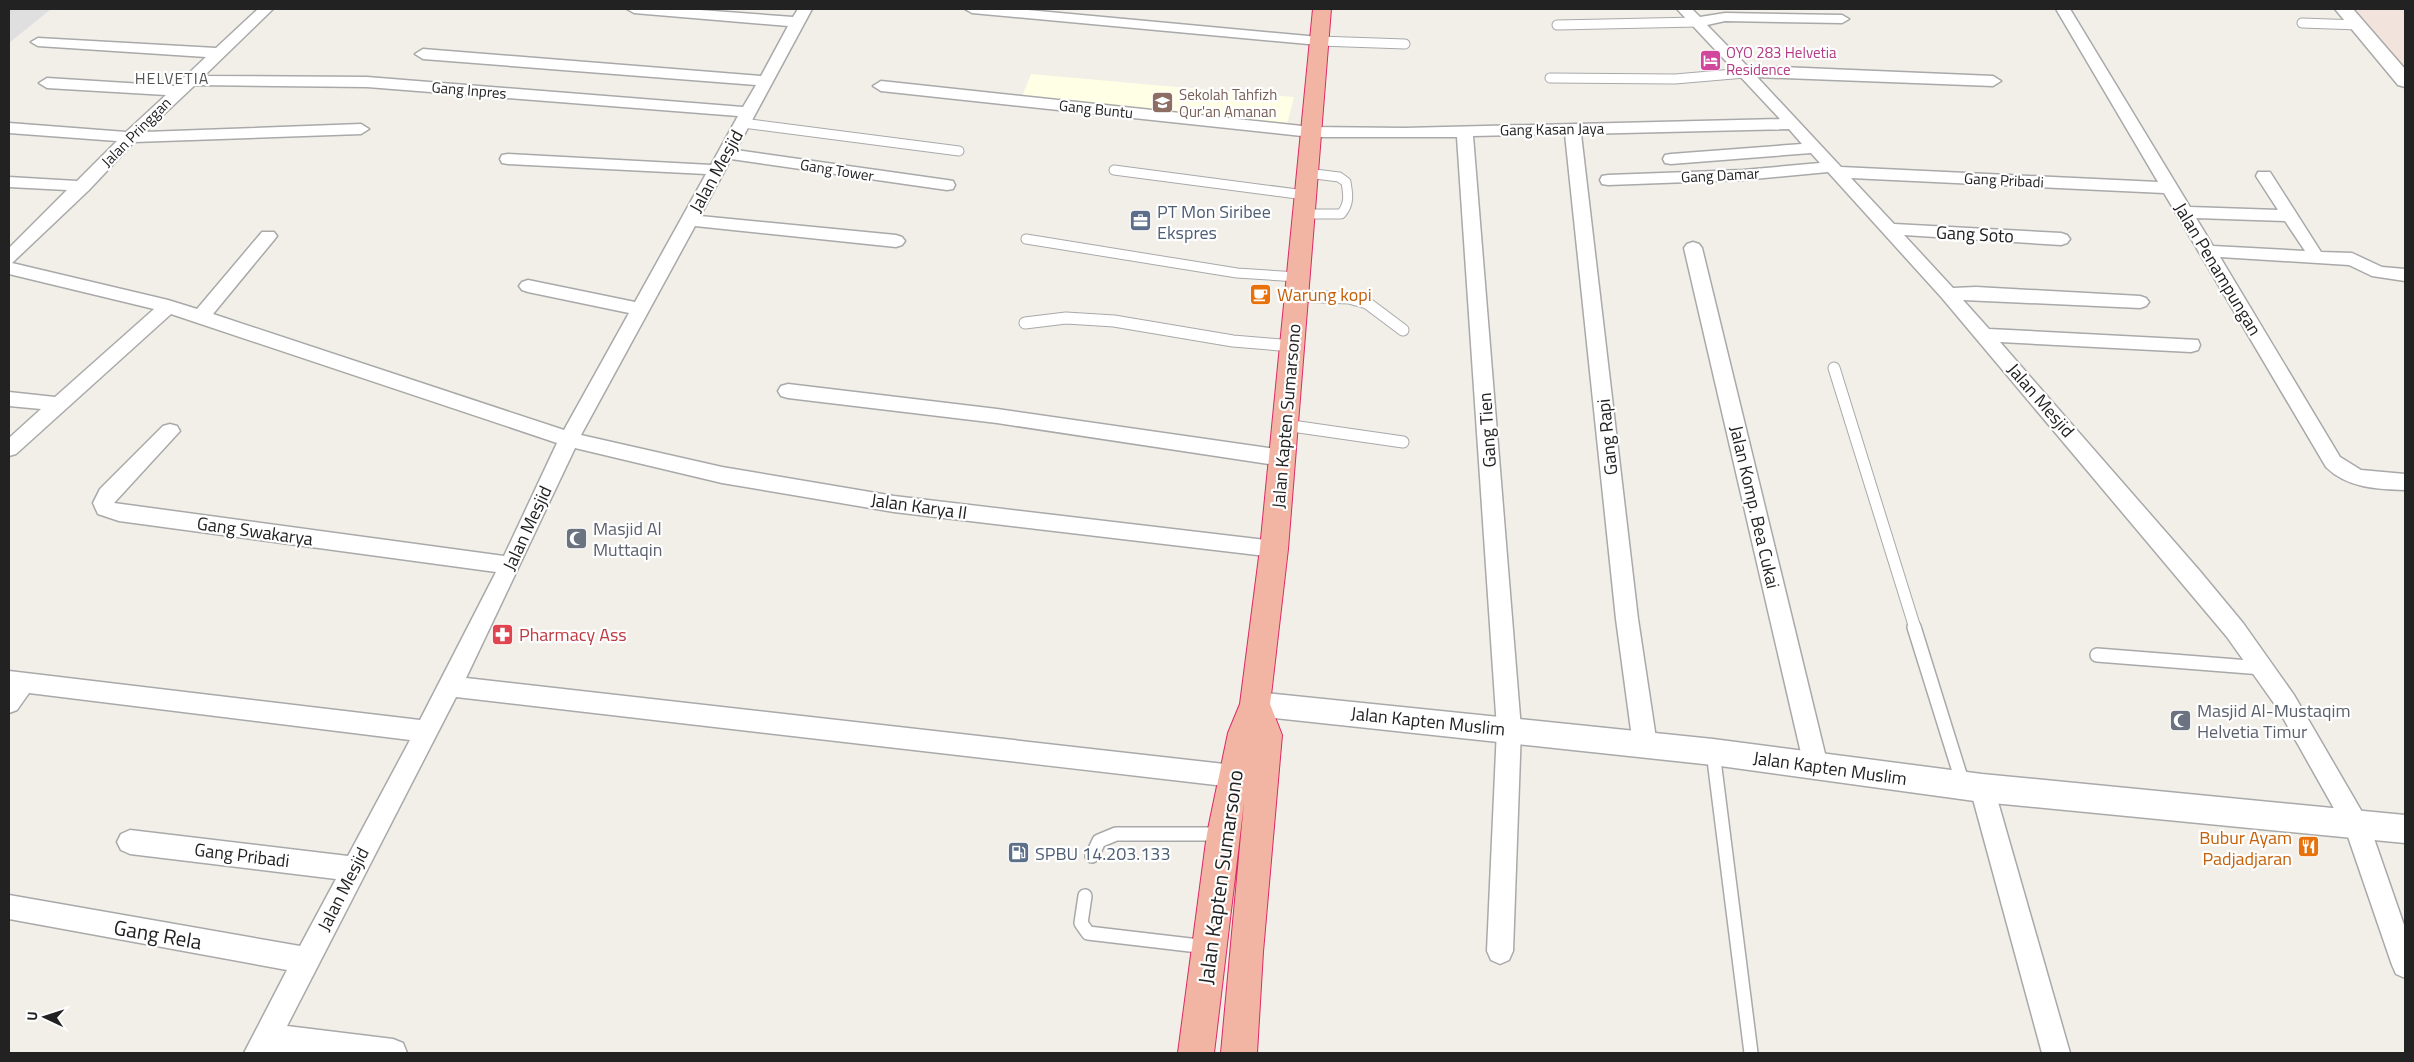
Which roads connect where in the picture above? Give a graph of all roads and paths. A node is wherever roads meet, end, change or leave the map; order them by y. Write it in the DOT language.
graph roads {
  1 [pos="266,9"];
  2 [pos="634,9"];
  3 [pos="972,9"];
  4 [pos="1322,9"];
  5 [pos="2063,9"];
  6 [pos="2344,9"];
  7 [pos="802,15"];
  8 [pos="1690,16"];
  9 [pos="1842,19"];
  10 [pos="2302,23"];
  11 [pos="1557,24"];
  12 [pos="2359,25"];
  13 [pos="1319,41"];
  14 [pos="38,42"];
  15 [pos="1405,44"];
  16 [pos="219,53"];
  17 [pos="423,54"];
  18 [pos="1745,73"];
  19 [pos="1550,78"];
  20 [pos="766,81"];
  21 [pos="1993,81"];
  22 [pos="2405,81"];
  23 [pos="47,83"];
  24 [pos="184,85"];
  25 [pos="881,86"];
  26 [pos="746,118"];
  27 [pos="1793,124"];
  28 [pos="9,128"];
  29 [pos="361,129"];
  30 [pos="1572,129"];
  31 [pos="1311,132"];
  32 [pos="1465,132"];
  33 [pos="130,137"];
  34 [pos="1815,148"];
  35 [pos="959,151"];
  36 [pos="1731,153"];
  37 [pos="508,159"];
  38 [pos="1671,159"];
  39 [pos="722,161"];
  40 [pos="1835,169"];
  41 [pos="1114,170"];
  42 [pos="1743,175"];
  43 [pos="2264,176"];
  44 [pos="1608,180"];
  45 [pos="9,182"];
  46 [pos="947,185"];
  47 [pos="83,186"];
  48 [pos="2170,188"];
  49 [pos="1305,194"];
  50 [pos="2185,212"];
  51 [pos="2290,216"];
  52 [pos="689,220"];
  53 [pos="1890,229"];
  54 [pos="268,236"];
  55 [pos="1026,239"];
  56 [pos="2061,239"];
  57 [pos="896,242"];
  58 [pos="1693,248"];
  59 [pos="2313,250"];
  60 [pos="2208,251"];
  61 [pos="9,258"];
  62 [pos="9,268"];
  63 [pos="2405,275"];
  64 [pos="528,286"];
  65 [pos="1297,286"];
  66 [pos="1948,294"];
  67 [pos="2140,302"];
  68 [pos="168,306"];
  69 [pos="640,309"];
  70 [pos="201,317"];
  71 [pos="1025,323"];
  72 [pos="1403,330"];
  73 [pos="1984,335"];
  74 [pos="2191,345"];
  75 [pos="1292,346"];
  76 [pos="1834,368"];
  77 [pos="788,391"];
  78 [pos="9,399"];
  79 [pos="57,404"];
  80 [pos="1285,425"];
  81 [pos="170,431"];
  82 [pos="569,439"];
  83 [pos="1403,442"];
  84 [pos="9,449"];
  85 [pos="1282,458"];
  86 [pos="2405,482"];
  87 [pos="1274,549"];
  88 [pos="510,565"];
  89 [pos="2097,655"];
  90 [pos="2262,668"];
  91 [pos="16,682"];
  92 [pos="450,686"];
  93 [pos="9,703"];
  94 [pos="1255,704"];
  95 [pos="1509,729"];
  96 [pos="425,731"];
  97 [pos="1645,745"];
  98 [pos="1713,752"];
  99 [pos="1816,766"];
  100 [pos="1232,776"];
  101 [pos="1972,787"];
  102 [pos="2356,824"];
  103 [pos="2405,829"];
  104 [pos="1223,834"];
  105 [pos="130,842"];
  106 [pos="1092,856"];
  107 [pos="354,869"];
  108 [pos="1085,896"];
  109 [pos="9,907"];
  110 [pos="1209,948"];
  111 [pos="1500,950"];
  112 [pos="307,960"];
  113 [pos="2405,966"];
  114 [pos="263,1045"];
  115 [pos="392,1053"];
  116 [pos="1196,1053"];
  117 [pos="1239,1053"];
  118 [pos="1752,1053"];
  119 [pos="2056,1053"];
  1 -- 16 [label="street, Jalan Pringgan"];
  2 -- 7 [label="street"];
  3 -- 13 [label="street"];
  4 -- 13 [label="highway, Jalan Kapten Sumarsono"];
  5 -- 48 [label="street, Jalan Penampungan"];
  6 -- 12 [label="street"];
  7 -- 20 [label="street, Jalan Mesjid"];
  8 -- 9 [label="street"];
  8 -- 11 [label="lane"];
  8 -- 18 [label="street, Jalan Mesjid"];
  10 -- 12 [label="lane"];
  12 -- 22 [label="street"];
  13 -- 15 [label="lane"];
  13 -- 31 [label="highway, Jalan Kapten Sumarsono"];
  14 -- 16 [label="street"];
  16 -- 24 [label="street, Jalan Pringgan"];
  17 -- 20 [label="street"];
  18 -- 19 [label="lane"];
  18 -- 21 [label="street"];
  18 -- 27 [label="street, Jalan Mesjid"];
  20 -- 26 [label="street, Jalan Mesjid"];
  23 -- 24 [label="street, Gang Inpres"];
  24 -- 26 [label="street, Gang Inpres"];
  24 -- 33 [label="street, Jalan Pringgan"];
  25 -- 31 [label="street, Gang Buntu"];
  26 -- 35 [label="lane"];
  26 -- 39 [label="street, Jalan Mesjid"];
  27 -- 30 [label="street, Gang Kasan Jaya"];
  27 -- 34 [label="street, Jalan Mesjid"];
  28 -- 33 [label="street"];
  29 -- 33 [label="street"];
  30 -- 32 [label="street, Gang Kasan Jaya"];
  30 -- 97 [label="street, Gang Rapi"];
  31 -- 32 [label="street, Gang Kasan Jaya"];
  31 -- 49 [label="highway, Jalan Kapten Sumarsono"];
  32 -- 95 [label="street, Gang Tien"];
  33 -- 47 [label="street, Jalan Pringgan"];
  34 -- 36 [label="street"];
  34 -- 40 [label="street, Jalan Mesjid"];
  36 -- 38 [label="street"];
  36 -- 42 [label="street"];
  37 -- 39 [label="street, Gang Tower"];
  39 -- 46 [label="street, Gang Tower"];
  39 -- 52 [label="street, Jalan Mesjid"];
  40 -- 42 [label="street, Gang Damar"];
  40 -- 48 [label="street, Gang Pribadi"];
  40 -- 53 [label="street, Jalan Mesjid"];
  41 -- 49 [label="lane"];
  42 -- 44 [label="street, Gang Damar"];
  43 -- 51 [label="street"];
  45 -- 47 [label="street"];
  47 -- 61 [label="street, Jalan Pringgan"];
  48 -- 50 [label="street, Jalan Penampungan"];
  49 -- 65 [label="highway, Jalan Kapten Sumarsono"];
  50 -- 51 [label="street"];
  50 -- 60 [label="street, Jalan Penampungan"];
  51 -- 59 [label="street"];
  52 -- 57 [label="street"];
  52 -- 69 [label="street, Jalan Mesjid"];
  53 -- 56 [label="street, Gang Soto"];
  53 -- 66 [label="street, Jalan Mesjid"];
  54 -- 70 [label="street"];
  55 -- 65 [label="lane"];
  58 -- 99 [label="street, Jalan Komp. Bea Cukai"];
  60 -- 63 [label="street"];
  60 -- 86 [label="street, Jalan Penampungan"];
  62 -- 68 [label="street, Jalan Karya II"];
  64 -- 69 [label="street"];
  65 -- 72 [label="lane"];
  65 -- 75 [label="highway, Jalan Kapten Sumarsono"];
  66 -- 67 [label="street"];
  66 -- 73 [label="street, Jalan Mesjid"];
  68 -- 70 [label="street, Jalan Karya II"];
  68 -- 79 [label="street"];
  69 -- 82 [label="street, Jalan Mesjid"];
  70 -- 82 [label="street, Jalan Karya II"];
  71 -- 75 [label="lane"];
  73 -- 74 [label="street"];
  73 -- 90 [label="street, Jalan Mesjid"];
  75 -- 80 [label="highway, Jalan Kapten Sumarsono"];
  76 -- 101 [label="lane"];
  77 -- 85 [label="street"];
  78 -- 79 [label="street"];
  79 -- 84 [label="street"];
  80 -- 83 [label="lane"];
  80 -- 85 [label="highway, Jalan Kapten Sumarsono"];
  81 -- 88 [label="street, Gang Swakarya"];
  82 -- 87 [label="street, Jalan Karya II"];
  82 -- 88 [label="street, Jalan Mesjid"];
  85 -- 87 [label="highway, Jalan Kapten Sumarsono"];
  87 -- 94 [label="highway, Jalan Kapten Sumarsono"];
  88 -- 92 [label="street, Jalan Mesjid"];
  89 -- 90 [label="lane"];
  90 -- 102 [label="street, Jalan Mesjid"];
  91 -- 93 [label="street"];
  91 -- 96 [label="street"];
  92 -- 96 [label="street, Jalan Mesjid"];
  92 -- 100 [label="street"];
  94 -- 95 [label="street, Jalan Kapten Muslim"];
  94 -- 100 [label="highway, Jalan Kapten Sumarsono"];
  94 -- 117 [label="highway, Jalan Kapten Sumarsono"];
  95 -- 97 [label="street, Jalan Kapten Muslim"];
  95 -- 111 [label="street, Gang Tien"];
  96 -- 107 [label="street, Jalan Mesjid"];
  97 -- 98 [label="street, Jalan Kapten Muslim"];
  98 -- 99 [label="street, Jalan Kapten Muslim"];
  98 -- 118 [label="lane"];
  99 -- 101 [label="street, Jalan Kapten Muslim"];
  100 -- 104 [label="highway, Jalan Kapten Sumarsono"];
  101 -- 102 [label="street, Jalan Kapten Muslim"];
  101 -- 119 [label="street"];
  102 -- 103 [label="street, Jalan Kapten Muslim"];
  102 -- 113 [label="street, Jalan Mesjid"];
  104 -- 106 [label="lane"];
  104 -- 110 [label="highway, Jalan Kapten Sumarsono"];
  105 -- 107 [label="street, Gang Pribadi"];
  107 -- 112 [label="street, Jalan Mesjid"];
  108 -- 110 [label="lane"];
  109 -- 112 [label="street, Gang Rela"];
  110 -- 116 [label="highway, Jalan Kapten Sumarsono"];
  112 -- 114 [label="street, Jalan Mesjid"];
  114 -- 115 [label="street"];
}
